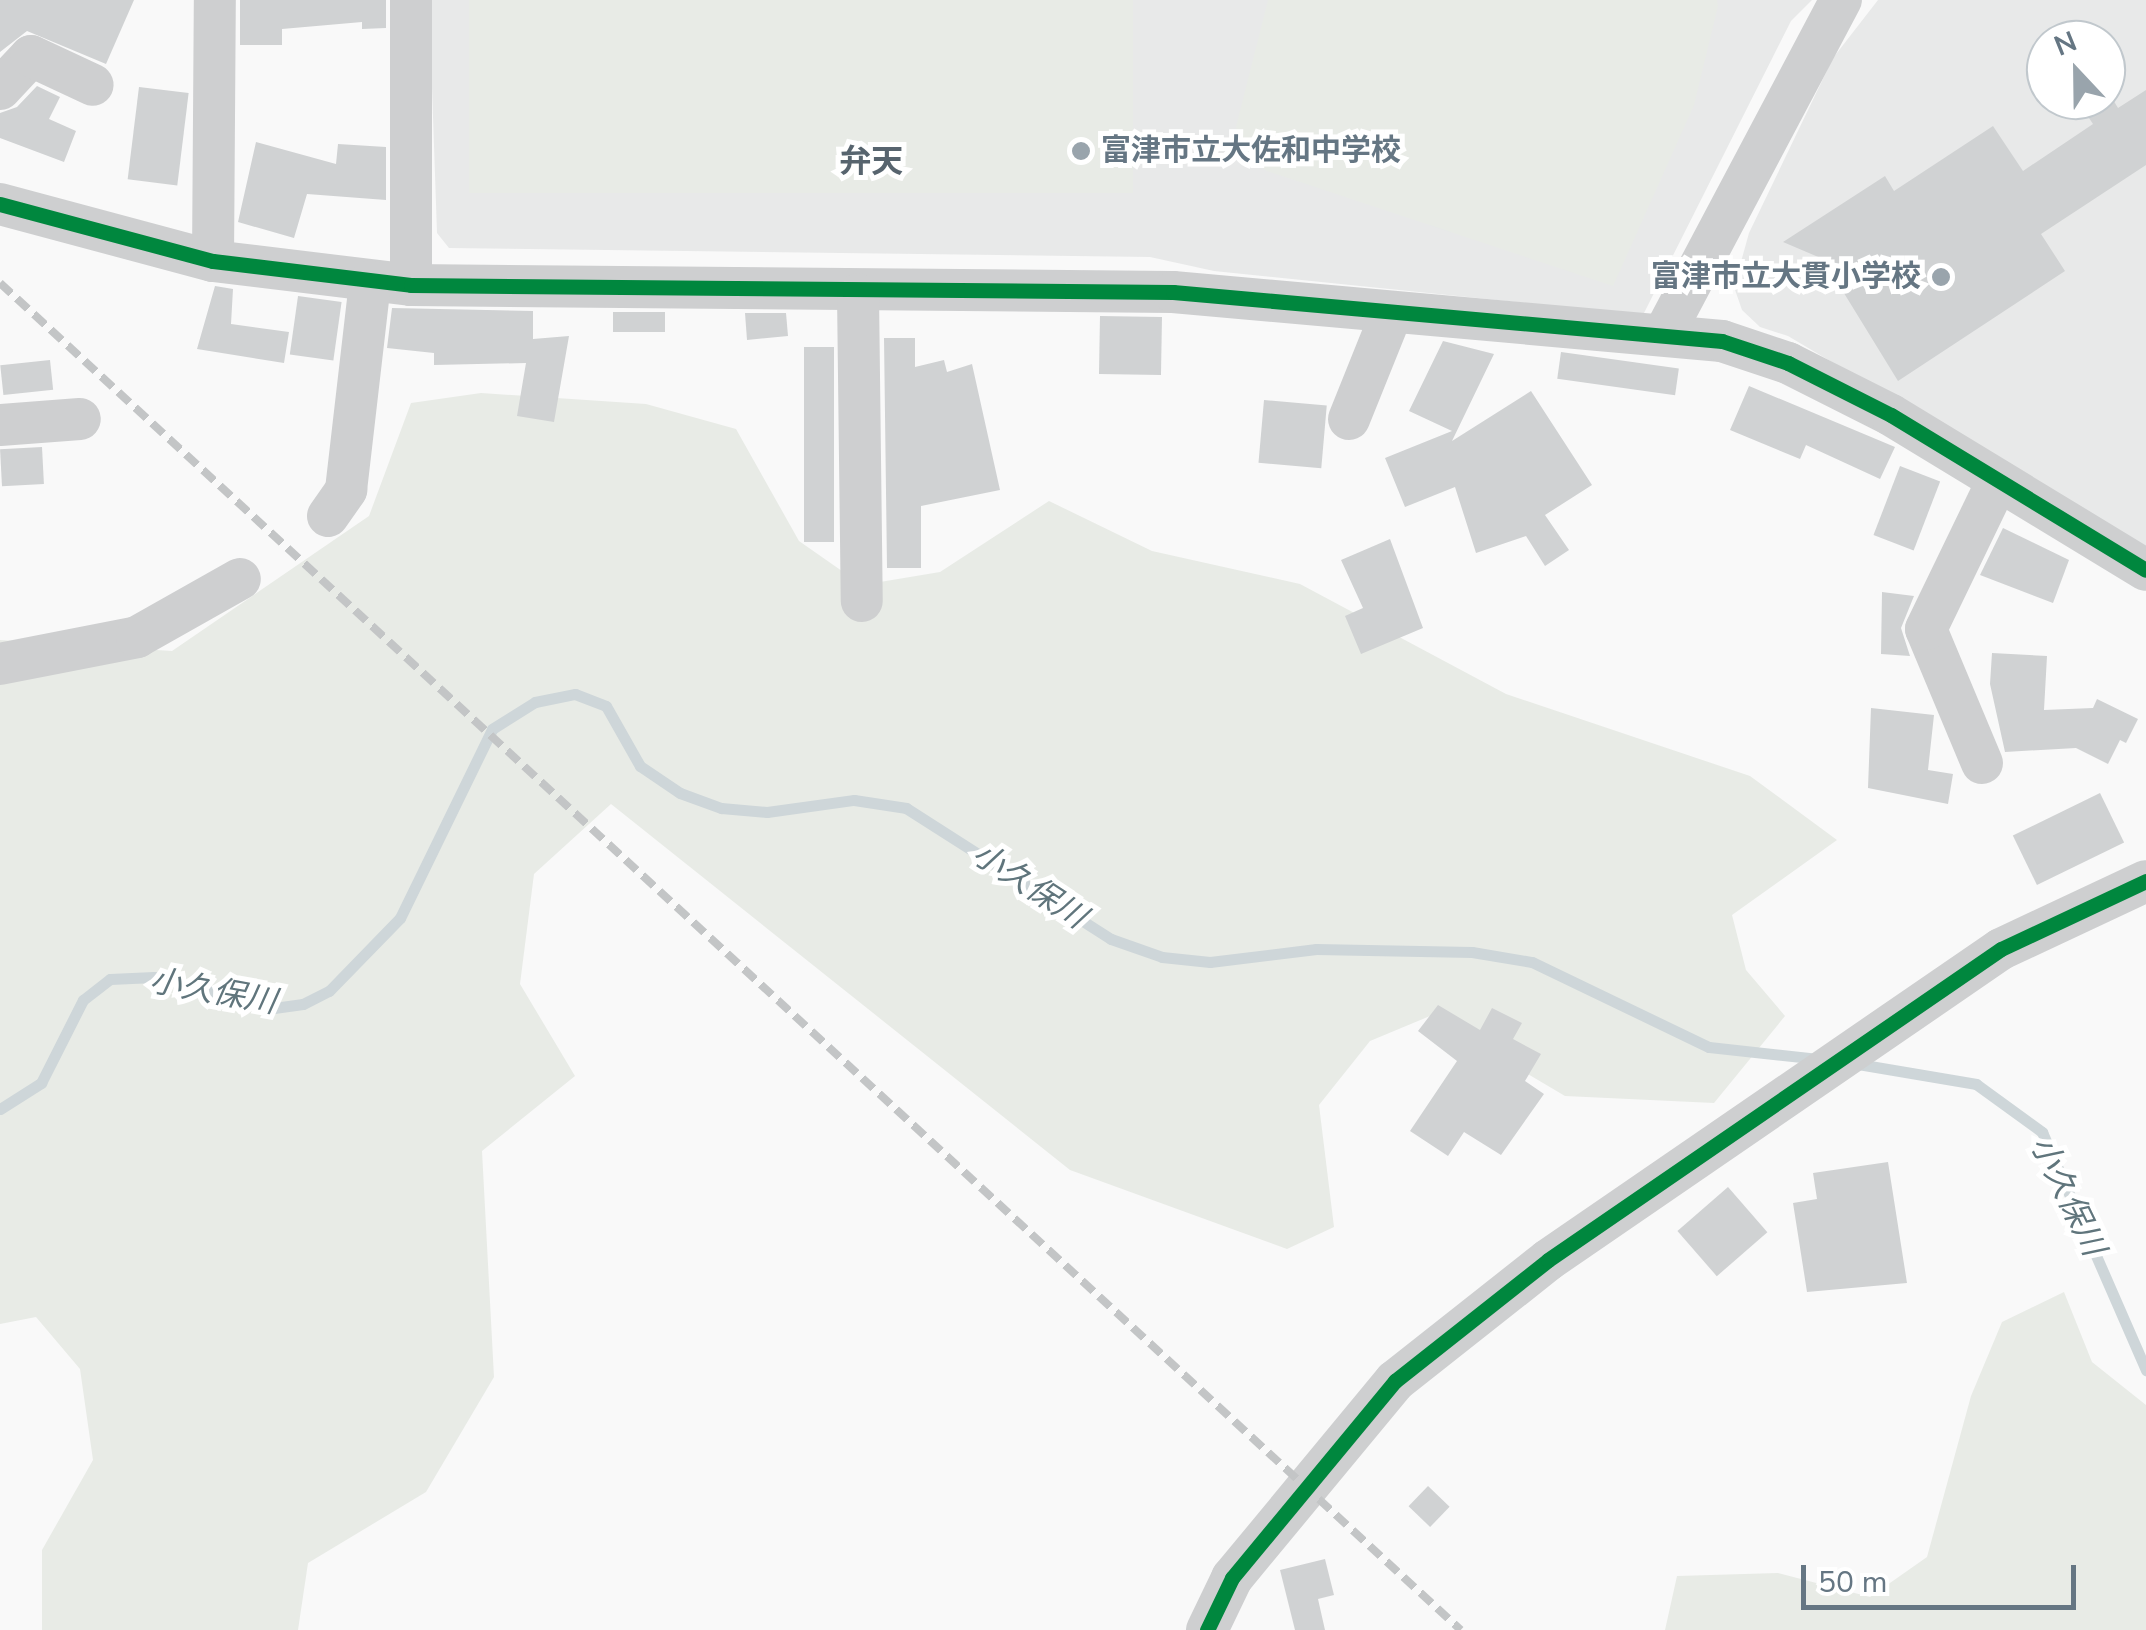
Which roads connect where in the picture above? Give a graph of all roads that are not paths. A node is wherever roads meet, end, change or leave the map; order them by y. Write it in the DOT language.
graph roads {
  1 [pos="215,0"];
  2 [pos="411,0"];
  3 [pos="1840,0"];
  4 [pos="93,85"];
  5 [pos="0,89"];
  6 [pos="0,204"];
  7 [pos="213,261"];
  8 [pos="390,283"];
  9 [pos="858,294"];
  10 [pos="1392,312"];
  11 [pos="1664,332"];
  12 [pos="1349,418"];
  13 [pos="80,419"];
  14 [pos="0,425"];
  15 [pos="1998,480"];
  16 [pos="328,516"];
  17 [pos="2146,570"];
  18 [pos="240,580"];
  19 [pos="862,601"];
  20 [pos="0,664"];
  21 [pos="1982,763"];
  22 [pos="2146,881"];
  23 [pos="1207,1630"];
  1 -- 7 [label="street"];
  2 -- 8 [label="street"];
  3 -- 11 [label="street"];
  4 -- 5 [label="street"];
  6 -- 7 [label="street"];
  7 -- 8 [label="street"];
  8 -- 9 [label="street"];
  8 -- 16 [label="street"];
  9 -- 10 [label="street"];
  9 -- 19 [label="street"];
  10 -- 11 [label="street"];
  10 -- 12 [label="street"];
  11 -- 15 [label="street"];
  13 -- 14 [label="street"];
  15 -- 17 [label="street"];
  15 -- 21 [label="street"];
  18 -- 20 [label="street"];
  22 -- 23 [label="street"];
}
